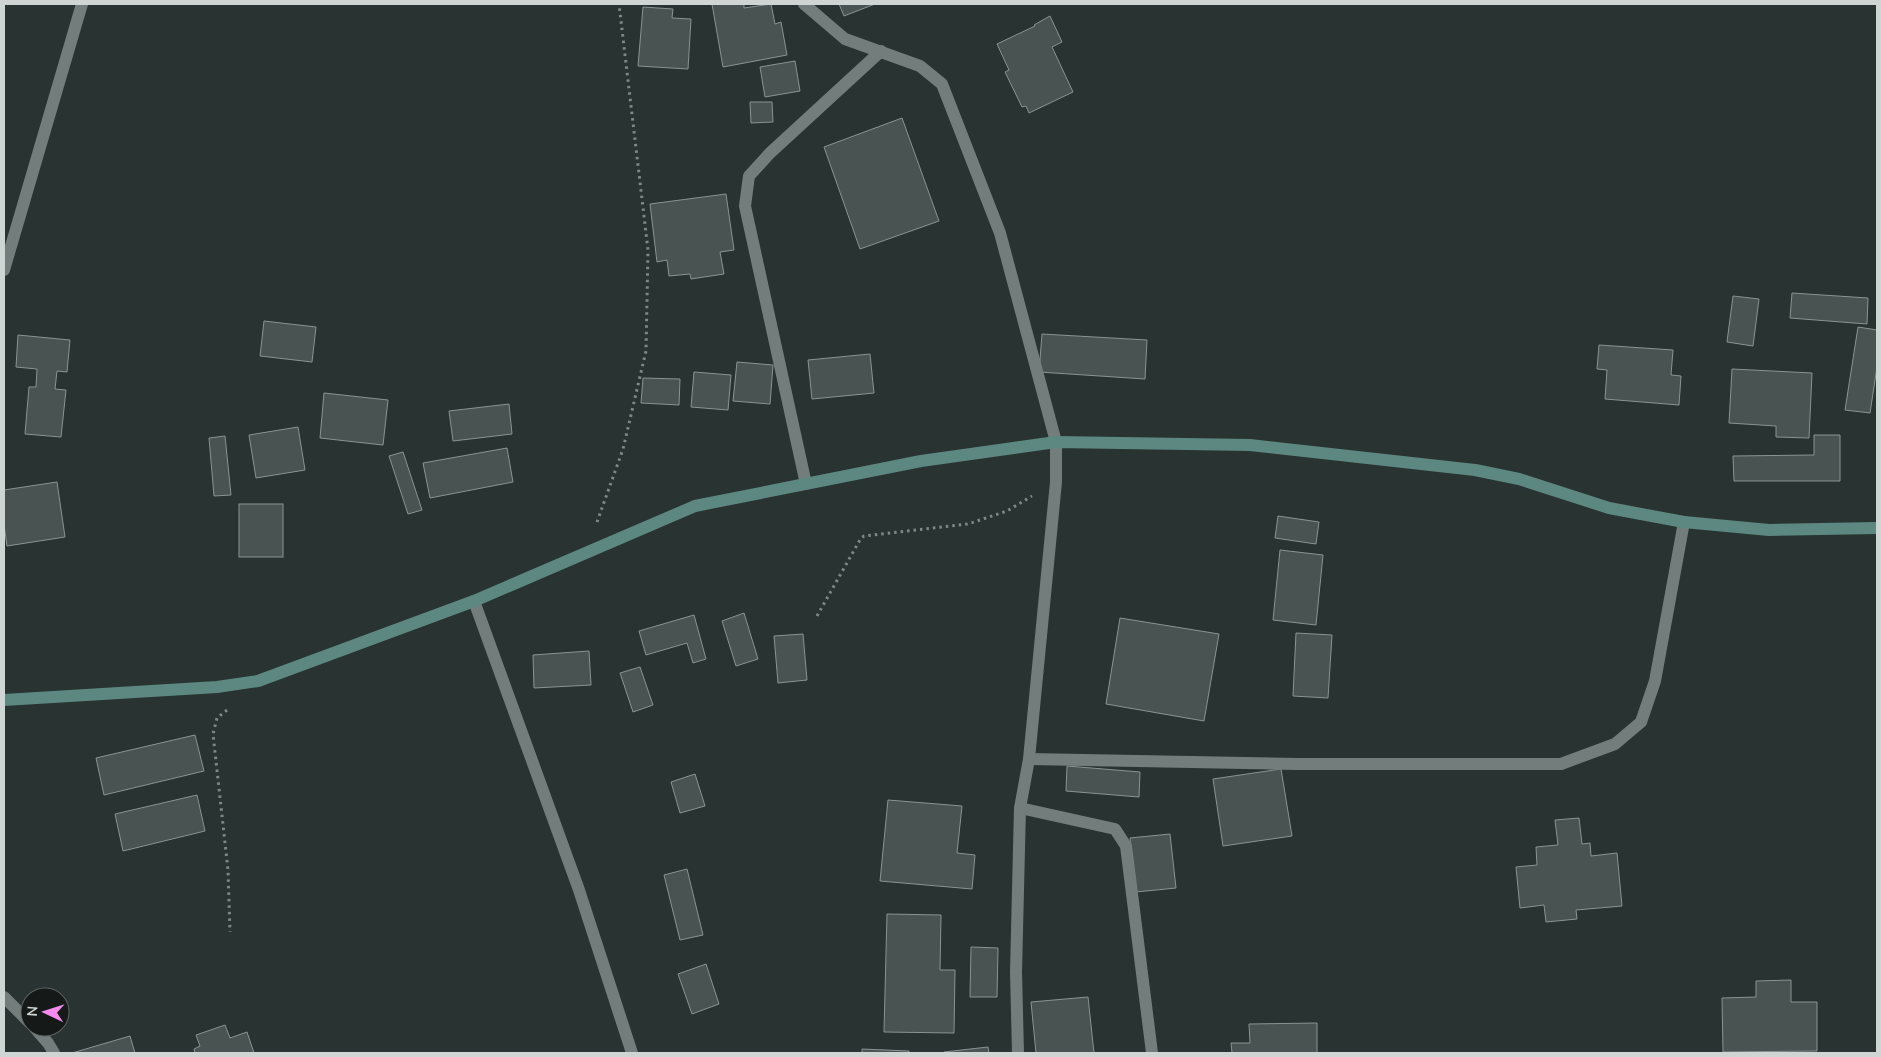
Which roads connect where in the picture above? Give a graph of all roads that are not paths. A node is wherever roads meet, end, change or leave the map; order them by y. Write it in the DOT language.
graph roads {
  1 [pos="82,4"];
  2 [pos="804,4"];
  3 [pos="881,52"];
  4 [pos="4,270"];
  5 [pos="1056,442"];
  6 [pos="806,484"];
  7 [pos="1684,522"];
  8 [pos="1877,528"];
  9 [pos="474,601"];
  10 [pos="4,700"];
  11 [pos="1029,759"];
  12 [pos="1020,808"];
  13 [pos="4,997"];
  14 [pos="20,1013"];
  15 [pos="43,1037"];
  16 [pos="54,1053"];
  17 [pos="632,1053"];
  18 [pos="1018,1053"];
  19 [pos="1152,1053"];
  1 -- 4 [label="street"];
  2 -- 3 [label="street"];
  3 -- 5 [label="street"];
  3 -- 6 [label="street"];
  5 -- 6 [label="street"];
  5 -- 7 [label="street"];
  5 -- 11 [label="street"];
  6 -- 9 [label="street"];
  7 -- 8 [label="street"];
  7 -- 11 [label="street"];
  9 -- 10 [label="street"];
  9 -- 17 [label="street"];
  11 -- 12 [label="street"];
  12 -- 18 [label="street"];
  12 -- 19 [label="street"];
  13 -- 14 [label="street"];
  15 -- 16 [label="street"];
}
